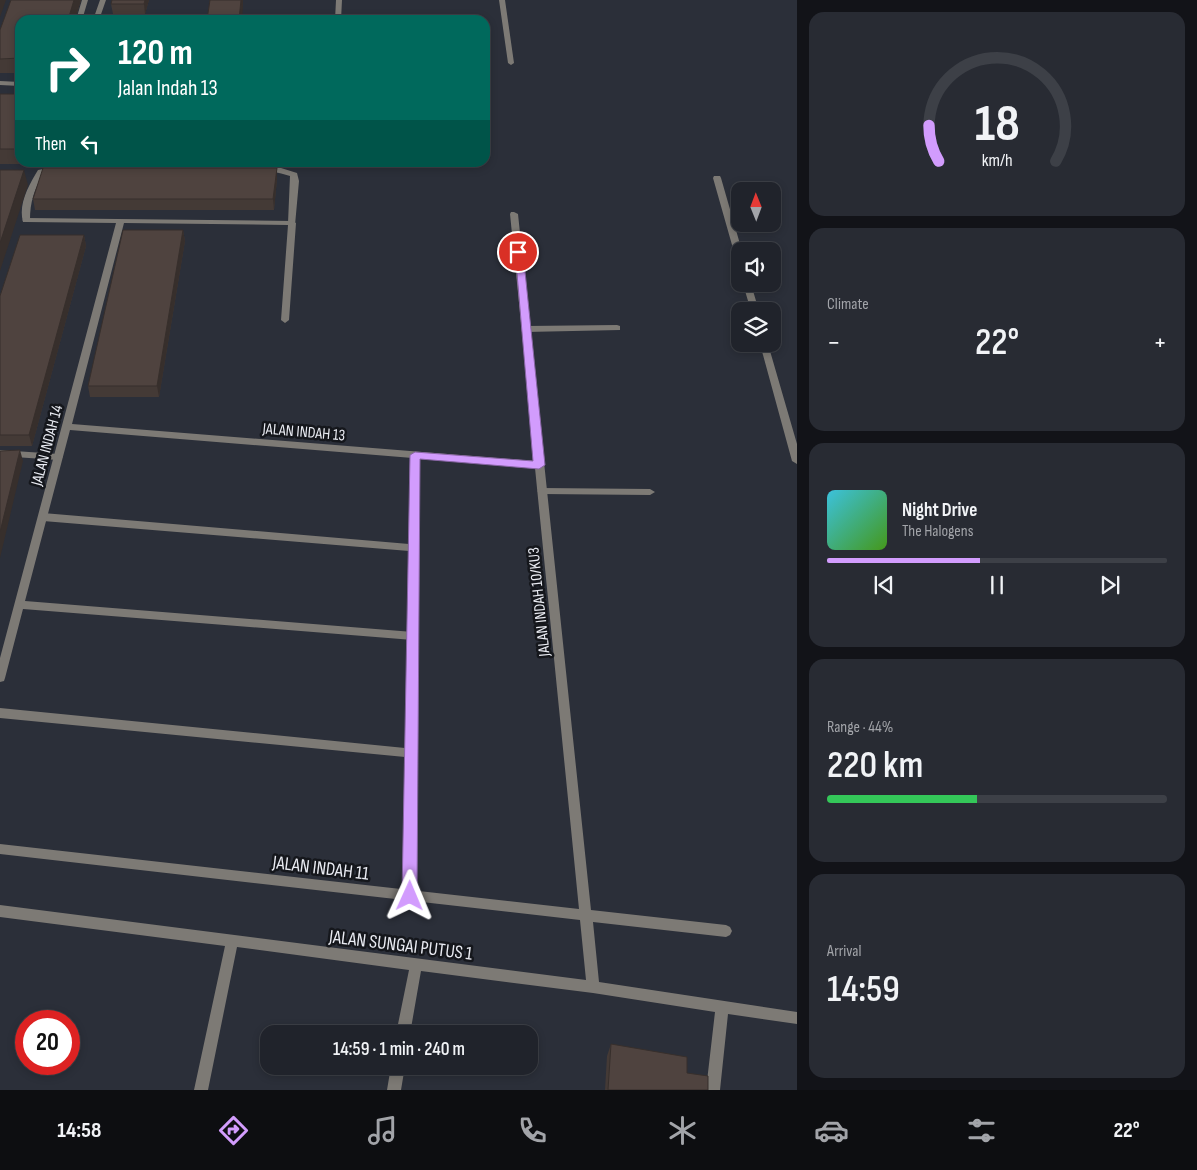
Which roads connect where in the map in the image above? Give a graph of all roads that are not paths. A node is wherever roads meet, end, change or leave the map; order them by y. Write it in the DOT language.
graph roads {
  1 [pos="85,0"];
  2 [pos="103,0"];
  3 [pos="339,0"];
  4 [pos="502,0"];
  5 [pos="80,15"];
  6 [pos="98,15"];
  7 [pos="338,15"];
  8 [pos="511,63"];
  9 [pos="0,83"];
  10 [pos="15,84"];
  11 [pos="61,169"];
  12 [pos="140,169"];
  13 [pos="717,178"];
  14 [pos="514,214"];
  15 [pos="121,220"];
  16 [pos="292,222"];
  17 [pos="735,242"];
  18 [pos="284,320"];
  19 [pos="526,328"];
  20 [pos="617,328"];
  21 [pos="766,352"];
  22 [pos="66,427"];
  23 [pos="0,453"];
  24 [pos="415,455"];
  25 [pos="58,457"];
  26 [pos="797,461"];
  27 [pos="539,465"];
  28 [pos="542,491"];
  29 [pos="650,492"];
  30 [pos="43,517"];
  31 [pos="414,548"];
  32 [pos="19,605"];
  33 [pos="413,636"];
  34 [pos="0,678"];
  35 [pos="0,713"];
  36 [pos="411,753"];
  37 [pos="0,849"];
  38 [pos="410,896"];
  39 [pos="0,911"];
  40 [pos="585,917"];
  41 [pos="726,932"];
  42 [pos="232,941"];
  43 [pos="416,965"];
  44 [pos="593,987"];
  45 [pos="722,1007"];
  46 [pos="797,1018"];
  47 [pos="405,1025"];
  48 [pos="396,1075"];
  49 [pos="201,1090"];
  50 [pos="394,1090"];
  51 [pos="713,1090"];
  1 -- 5 [label="street"];
  2 -- 6 [label="street"];
  3 -- 7 [label="street"];
  4 -- 8 [label="street"];
  9 -- 10 [label="street"];
  11 -- 15 [label="street"];
  12 -- 16 [label="street"];
  13 -- 17 [label="street"];
  14 -- 19 [label="street, JALAN INDAH 10/KU3"];
  15 -- 16 [label="street"];
  15 -- 22 [label="street, JALAN INDAH 14"];
  16 -- 18 [label="street"];
  19 -- 20 [label="street"];
  19 -- 27 [label="street, JALAN INDAH 10/KU3"];
  21 -- 26 [label="street"];
  22 -- 24 [label="street, JALAN INDAH 13"];
  22 -- 25 [label="street, JALAN INDAH 14"];
  23 -- 25 [label="street"];
  24 -- 27 [label="street, JALAN INDAH 13"];
  24 -- 31 [label="street"];
  25 -- 30 [label="street, JALAN INDAH 14"];
  27 -- 28 [label="street, JALAN INDAH 10/KU3"];
  28 -- 29 [label="street"];
  28 -- 40 [label="street, JALAN INDAH 10/KU3"];
  30 -- 31 [label="street"];
  30 -- 32 [label="street, JALAN INDAH 14"];
  31 -- 33 [label="street"];
  32 -- 33 [label="street"];
  32 -- 34 [label="street, JALAN INDAH 14"];
  33 -- 36 [label="street"];
  35 -- 36 [label="street"];
  36 -- 38 [label="street"];
  37 -- 38 [label="street, JALAN INDAH 11"];
  38 -- 40 [label="street, JALAN INDAH 11"];
  39 -- 42 [label="street, JALAN SUNGAI PUTUS 1"];
  40 -- 41 [label="street, JALAN INDAH 11"];
  40 -- 44 [label="street, JALAN INDAH 10/KU3"];
  42 -- 43 [label="street, JALAN SUNGAI PUTUS 1"];
  42 -- 49 [label="street"];
  43 -- 44 [label="street, JALAN SUNGAI PUTUS 1"];
  43 -- 47 [label="street"];
  44 -- 45 [label="street, JALAN SUNGAI PUTUS 1"];
  45 -- 46 [label="street, JALAN SUNGAI PUTUS 1"];
  45 -- 51 [label="street"];
  48 -- 50 [label="street"];
}
